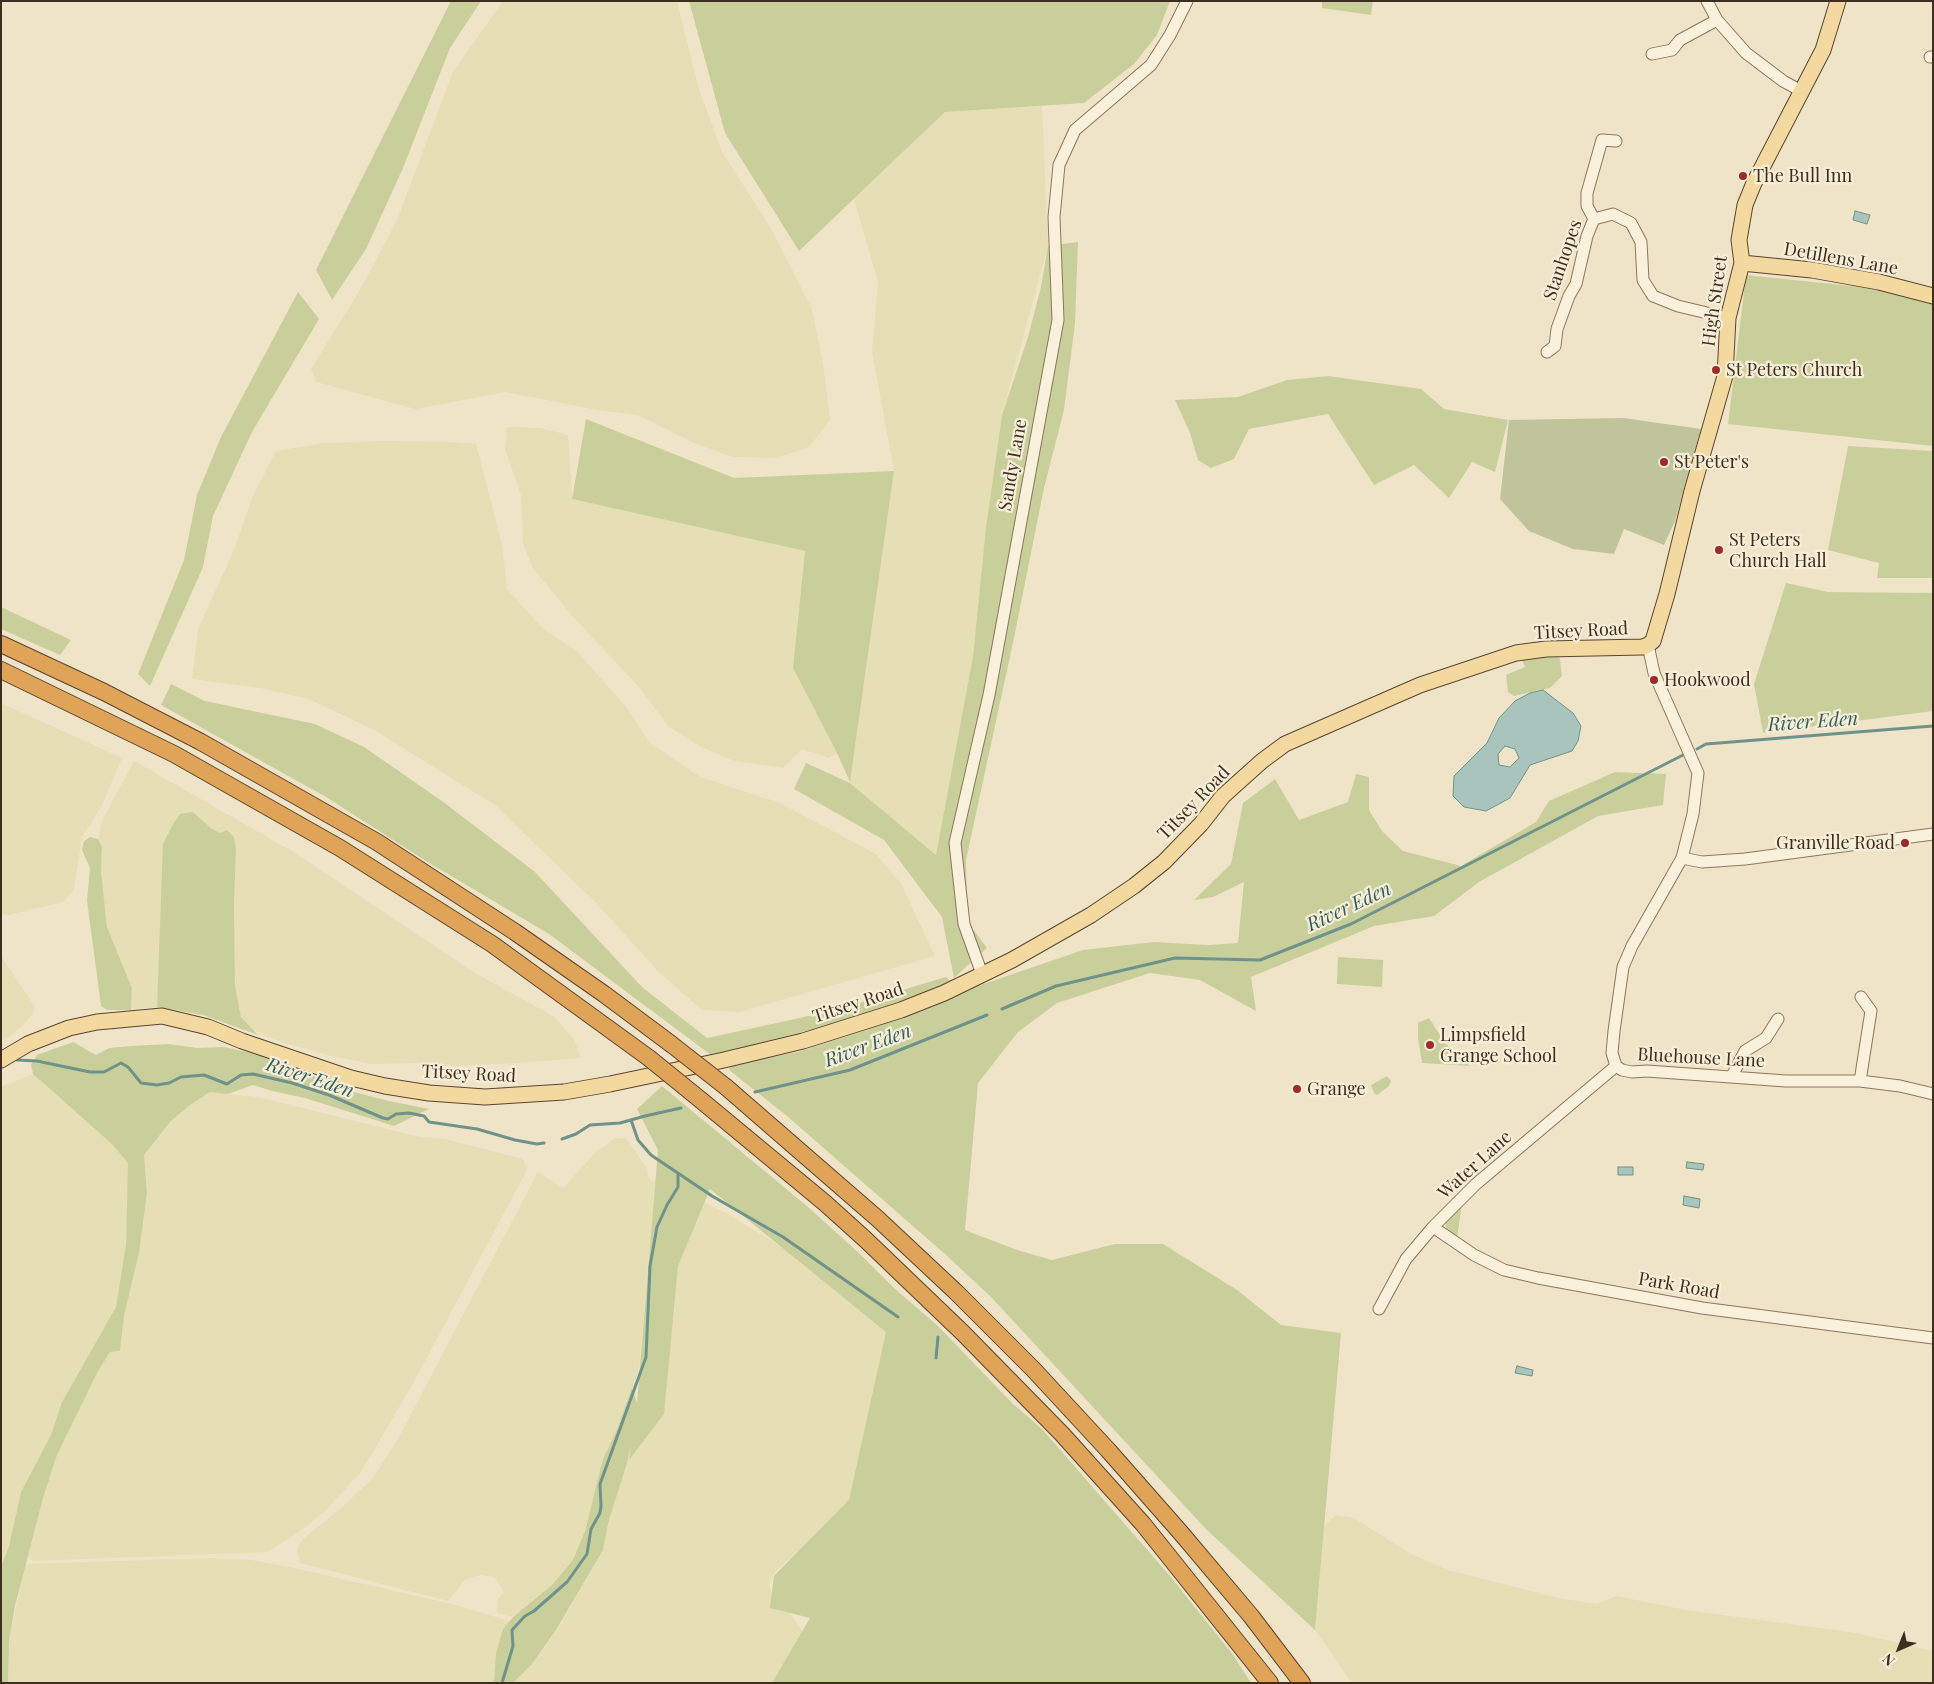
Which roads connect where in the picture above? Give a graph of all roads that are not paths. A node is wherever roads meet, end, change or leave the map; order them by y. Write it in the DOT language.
graph roads {
  1 [pos="1187,1"];
  2 [pos="1707,1"];
  3 [pos="1838,1"];
  4 [pos="1717,20"];
  5 [pos="1652,54"];
  6 [pos="1803,92"];
  7 [pos="1616,140"];
  8 [pos="1594,219"];
  9 [pos="1742,263"];
  10 [pos="1933,296"];
  11 [pos="1728,318"];
  12 [pos="1547,352"];
  13 [pos="1,644"];
  14 [pos="1648,645"];
  15 [pos="1,670"];
  16 [pos="1933,834"];
  17 [pos="1682,858"];
  18 [pos="982,974"];
  19 [pos="1861,996"];
  20 [pos="1778,1019"];
  21 [pos="1,1060"];
  22 [pos="1616,1066"];
  23 [pos="1732,1076"];
  24 [pos="1860,1081"];
  25 [pos="1933,1094"];
  26 [pos="1433,1227"];
  27 [pos="1378,1309"];
  28 [pos="1933,1338"];
  29 [pos="1270,1683"];
  30 [pos="1302,1683"];
  1 -- 18 [label="street, Sandy Lane"];
  2 -- 4 [label="street"];
  3 -- 6 [label="main road, High Street"];
  4 -- 5 [label="street"];
  4 -- 6 [label="street"];
  6 -- 9 [label="main road, High Street"];
  7 -- 8 [label="street"];
  8 -- 11 [label="street, Stanhopes"];
  8 -- 12 [label="street, Stanhopes"];
  9 -- 10 [label="main road, Detillens Lane"];
  9 -- 11 [label="main road, High Street"];
  11 -- 14 [label="main road, High Street"];
  13 -- 30 [label="highway, bridge"];
  14 -- 17 [label="street, Bluehouse Lane"];
  14 -- 18 [label="main road, Titsey Road"];
  15 -- 29 [label="highway, bridge"];
  16 -- 17 [label="street"];
  17 -- 22 [label="street, Bluehouse Lane"];
  18 -- 21 [label="main road, Titsey Road"];
  19 -- 24 [label="street"];
  20 -- 23 [label="street"];
  22 -- 23 [label="street, Bluehouse Lane"];
  22 -- 26 [label="street, Water Lane"];
  23 -- 24 [label="street, Bluehouse Lane"];
  24 -- 25 [label="street, Bluehouse Lane"];
  26 -- 27 [label="street, Water Lane"];
  26 -- 28 [label="street, Park Road"];
}
